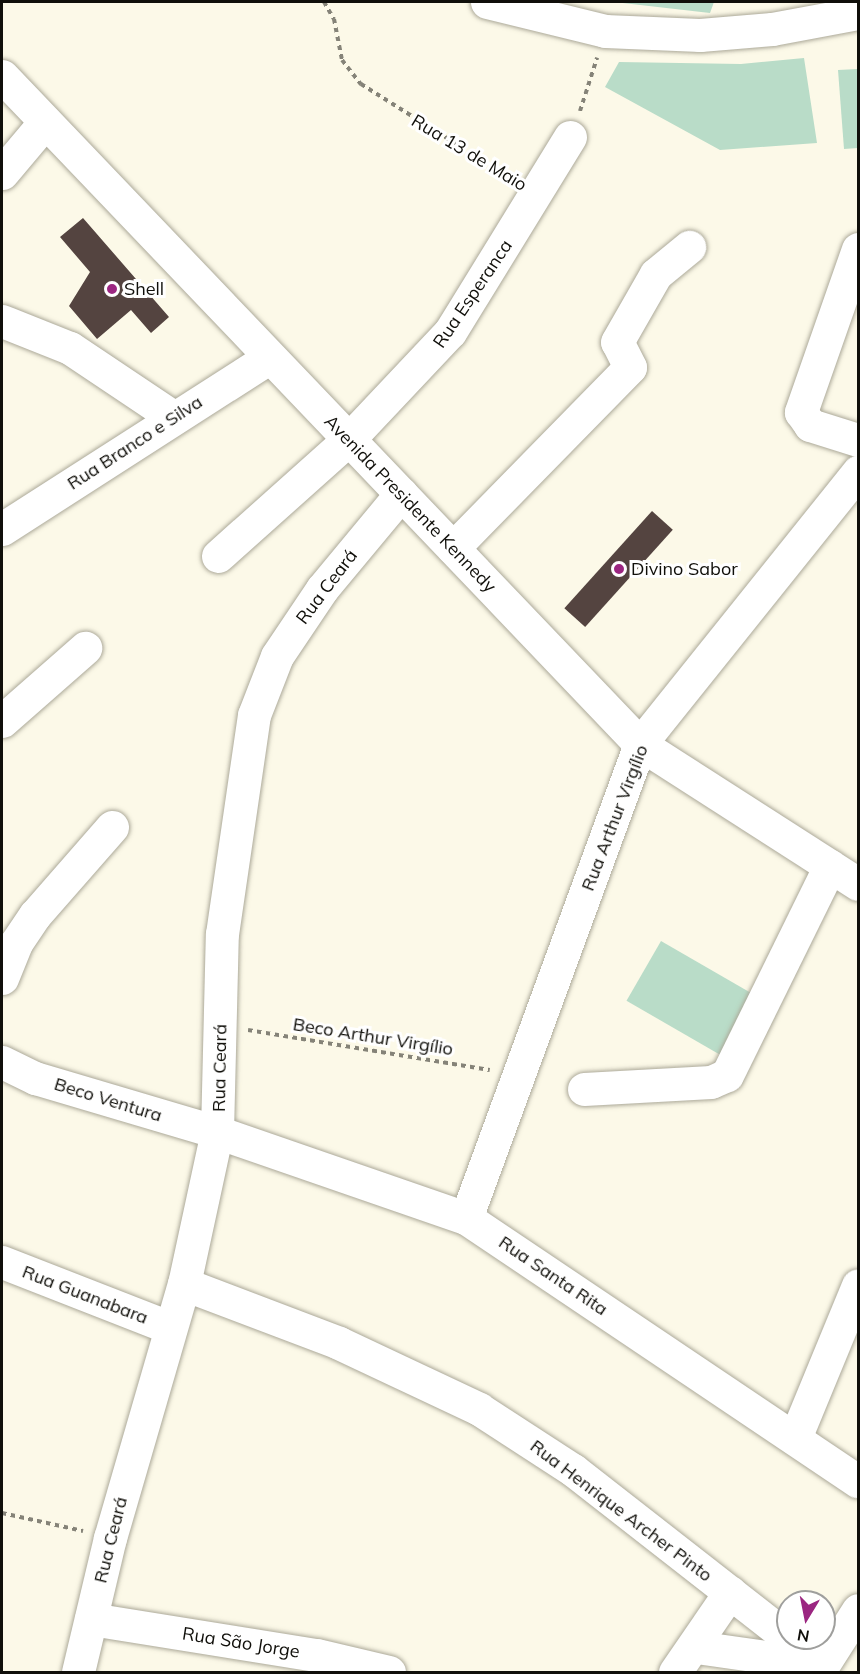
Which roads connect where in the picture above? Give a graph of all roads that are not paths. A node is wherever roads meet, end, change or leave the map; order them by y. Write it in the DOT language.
graph roads {
  1 [pos="487,2"];
  2 [pos="858,13"];
  3 [pos="2,76"];
  4 [pos="45,122"];
  5 [pos="570,137"];
  6 [pos="2,173"];
  7 [pos="538,195"];
  8 [pos="688,247"];
  9 [pos="858,249"];
  10 [pos="2,321"];
  11 [pos="268,357"];
  12 [pos="173,417"];
  13 [pos="349,439"];
  14 [pos="858,440"];
  15 [pos="858,472"];
  16 [pos="401,494"];
  17 [pos="2,529"];
  18 [pos="453,548"];
  19 [pos="218,556"];
  20 [pos="85,648"];
  21 [pos="2,722"];
  22 [pos="640,744"];
  23 [pos="112,827"];
  24 [pos="830,866"];
  25 [pos="858,884"];
  26 [pos="2,978"];
  27 [pos="2,1062"];
  28 [pos="584,1089"];
  29 [pos="217,1132"];
  30 [pos="466,1218"];
  31 [pos="2,1262"];
  32 [pos="184,1284"];
  33 [pos="858,1285"];
  34 [pos="170,1327"];
  35 [pos="795,1438"];
  36 [pos="858,1481"];
  37 [pos="730,1592"];
  38 [pos="858,1610"];
  39 [pos="91,1619"];
  40 [pos="776,1628"];
  41 [pos="696,1647"];
  42 [pos="803,1650"];
  43 [pos="828,1669"];
  44 [pos="78,1672"];
  45 [pos="389,1672"];
  46 [pos="675,1672"];
  1 -- 2 [label="street"];
  3 -- 4 [label="street, Avenida Presidente Kennedy"];
  4 -- 6 [label="street"];
  4 -- 11 [label="street, Avenida Presidente Kennedy"];
  5 -- 7 [label="street, Rua 13 de Maio"];
  7 -- 13 [label="street, Rua Esperanca"];
  8 -- 18 [label="street"];
  9 -- 14 [label="street"];
  10 -- 12 [label="street"];
  11 -- 12 [label="street, Rua Branco e Silva"];
  11 -- 13 [label="street, Avenida Presidente Kennedy"];
  12 -- 17 [label="street, Rua Branco e Silva"];
  13 -- 16 [label="street, Avenida Presidente Kennedy"];
  13 -- 19 [label="street, Rua Esperanca"];
  15 -- 22 [label="street, Rua Arthur Virgílio"];
  16 -- 18 [label="street, Avenida Presidente Kennedy"];
  16 -- 29 [label="street, Rua Ceará"];
  18 -- 22 [label="street, Avenida Presidente Kennedy"];
  20 -- 21 [label="street"];
  22 -- 24 [label="street, Avenida Presidente Kennedy"];
  22 -- 30 [label="street, Rua Arthur Virgílio"];
  23 -- 26 [label="street"];
  24 -- 25 [label="street, Avenida Presidente Kennedy"];
  24 -- 28 [label="street"];
  27 -- 29 [label="street, Beco Ventura"];
  29 -- 30 [label="street, Rua Santa Rita"];
  29 -- 32 [label="street, Rua Ceará"];
  30 -- 35 [label="street, Rua Santa Rita"];
  31 -- 34 [label="street, Rua Guanabara"];
  32 -- 34 [label="street, Rua Ceará"];
  32 -- 37 [label="street, Rua Henrique Archer Pinto"];
  33 -- 35 [label="street"];
  34 -- 39 [label="street, Rua Ceará"];
  35 -- 36 [label="street, Rua Santa Rita"];
  37 -- 40 [label="street, Rua Henrique Archer Pinto"];
  37 -- 41 [label="street, Rua Henrique Archer Pinto"];
  38 -- 43 [label="street"];
  39 -- 44 [label="street, Rua Ceará"];
  39 -- 45 [label="street, Rua São Jorge"];
  41 -- 43 [label="street"];
  41 -- 46 [label="street, Rua Henrique Archer Pinto"];
  42 -- 43 [label="street, Rua Henrique Archer Pinto"];
}
